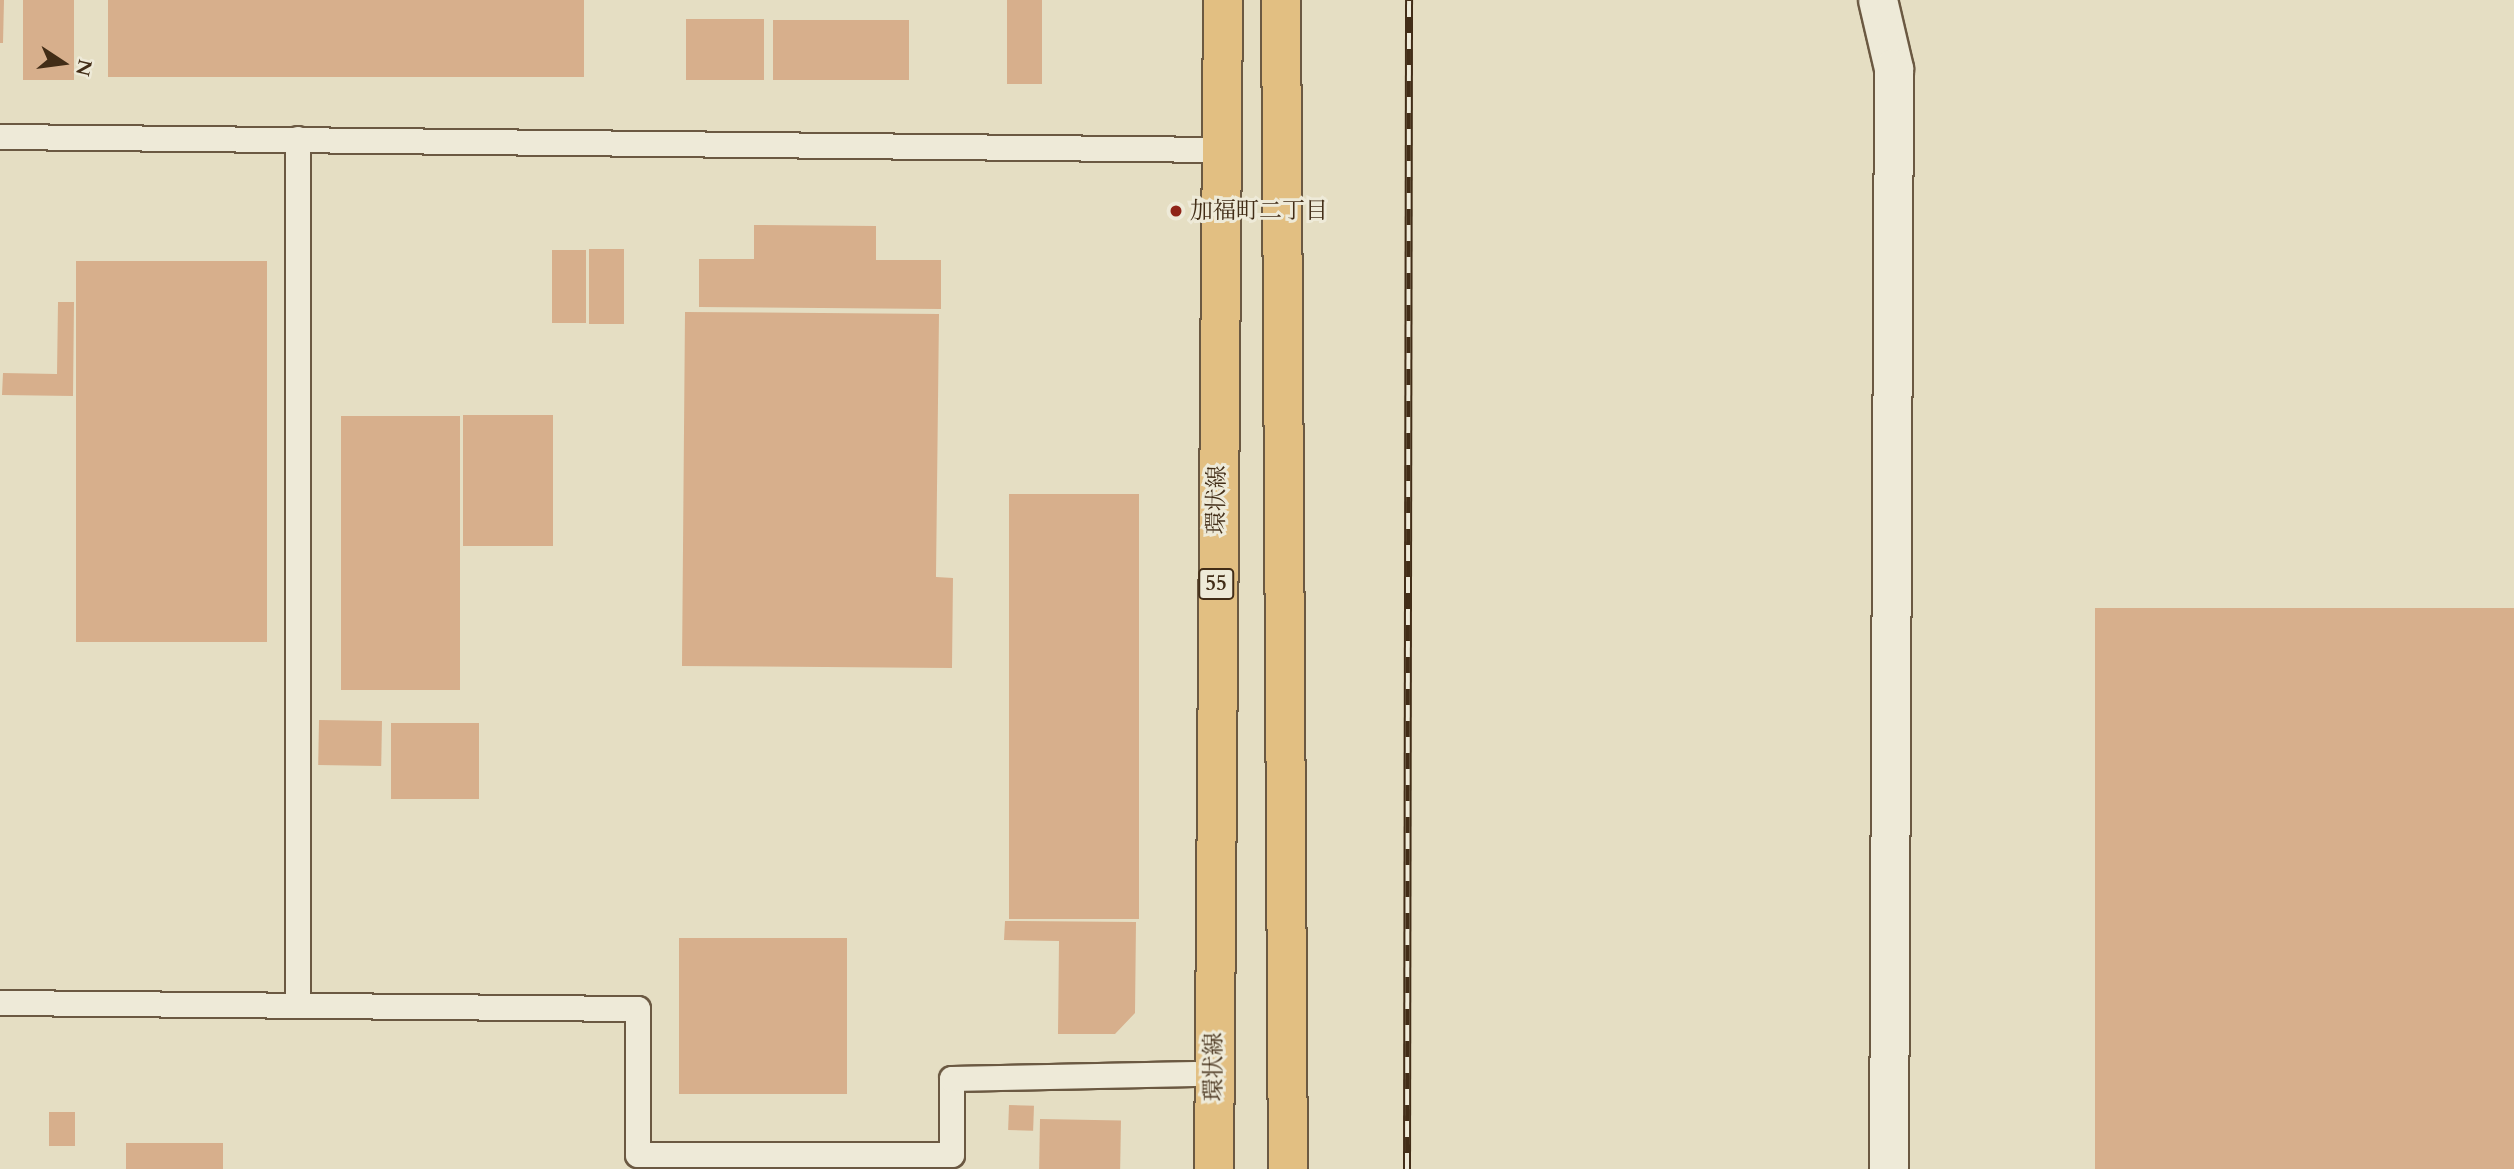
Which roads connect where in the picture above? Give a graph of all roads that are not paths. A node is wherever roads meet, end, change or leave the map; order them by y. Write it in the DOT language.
graph roads {
  1 [pos="1223,0"];
  2 [pos="1281,0"];
  3 [pos="1878,0"];
  4 [pos="0,137"];
  5 [pos="298,139"];
  6 [pos="1221,150"];
  7 [pos="0,1003"];
  8 [pos="298,1006"];
  9 [pos="1195,1074"];
  10 [pos="1214,1107"];
  11 [pos="1292,1159"];
  12 [pos="1195,1169"];
  13 [pos="1214,1169"];
  14 [pos="1889,1169"];
  1 -- 6 [label="main road, 環状線 / 55"];
  2 -- 11 [label="main road"];
  3 -- 14 [label="street"];
  4 -- 5 [label="lane"];
  5 -- 6 [label="lane"];
  5 -- 8 [label="lane"];
  6 -- 10 [label="main road, 環状線 / 55"];
  7 -- 8 [label="lane"];
  8 -- 9 [label="lane"];
  10 -- 12 [label="street"];
  10 -- 13 [label="main road, 環状線 / 55"];
}
